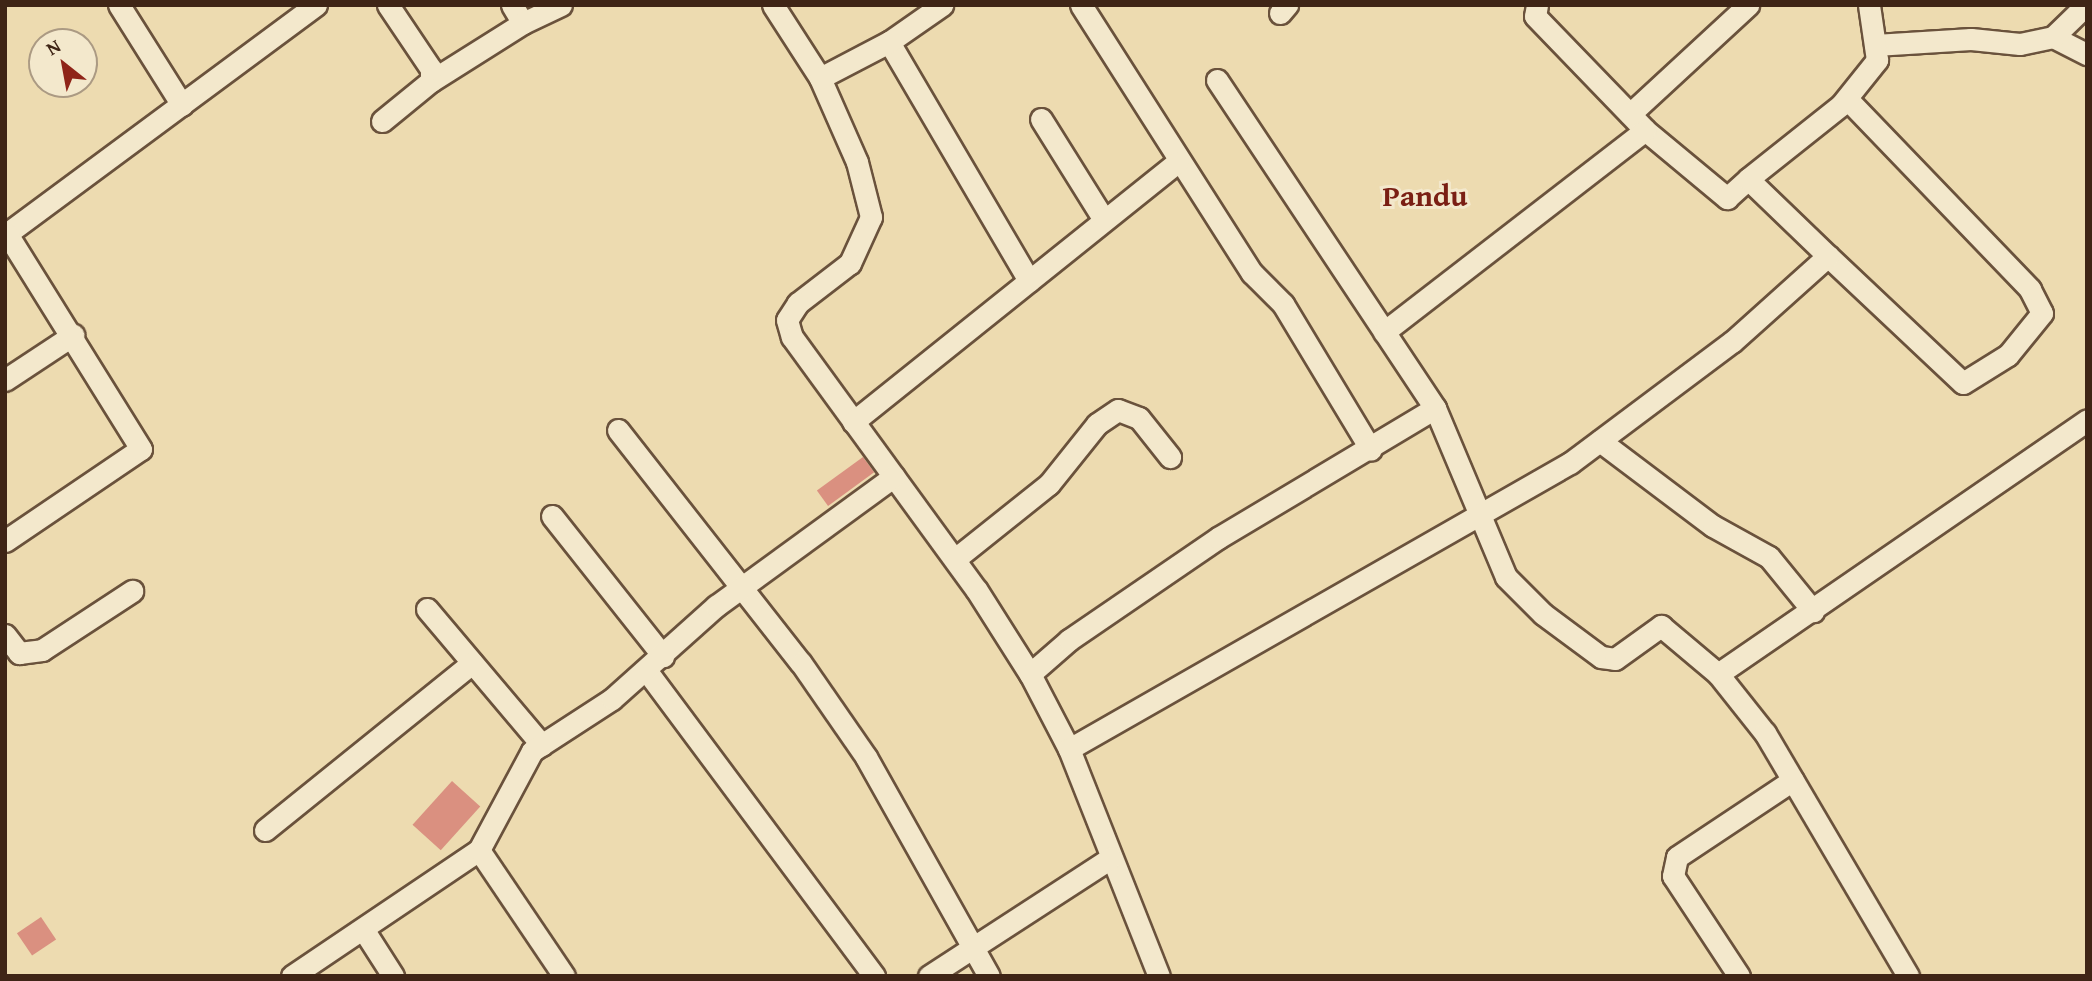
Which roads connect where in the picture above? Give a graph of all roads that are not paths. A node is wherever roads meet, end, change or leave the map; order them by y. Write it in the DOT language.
graph roads {
  1 [pos="119,5"];
  2 [pos="316,5"];
  3 [pos="387,5"];
  4 [pos="561,5"];
  5 [pos="773,5"];
  6 [pos="942,5"];
  7 [pos="1081,5"];
  8 [pos="1537,5"];
  9 [pos="1748,5"];
  10 [pos="1869,5"];
  11 [pos="2086,5"];
  12 [pos="517,14"];
  13 [pos="2053,37"];
  14 [pos="888,42"];
  15 [pos="1875,45"];
  16 [pos="2087,54"];
  17 [pos="820,78"];
  18 [pos="1217,80"];
  19 [pos="431,81"];
  20 [pos="1847,99"];
  21 [pos="182,105"];
  22 [pos="1630,114"];
  23 [pos="1041,119"];
  24 [pos="382,121"];
  25 [pos="1645,130"];
  26 [pos="1178,162"];
  27 [pos="1748,179"];
  28 [pos="1104,220"];
  29 [pos="6,234"];
  30 [pos="1828,256"];
  31 [pos="1029,281"];
  32 [pos="1384,332"];
  33 [pos="73,335"];
  34 [pos="5,380"];
  35 [pos="1435,408"];
  36 [pos="2087,420"];
  37 [pos="853,422"];
  38 [pos="618,430"];
  39 [pos="1600,441"];
  40 [pos="1371,450"];
  41 [pos="1170,457"];
  42 [pos="894,476"];
  43 [pos="1483,514"];
  44 [pos="552,516"];
  45 [pos="5,541"];
  46 [pos="955,559"];
  47 [pos="744,587"];
  48 [pos="132,591"];
  49 [pos="427,609"];
  50 [pos="1813,611"];
  51 [pos="5,635"];
  52 [pos="663,656"];
  53 [pos="472,663"];
  54 [pos="646,670"];
  55 [pos="1030,674"];
  56 [pos="1718,674"];
  57 [pos="542,745"];
  58 [pos="1069,749"];
  59 [pos="1793,780"];
  60 [pos="265,830"];
  61 [pos="479,850"];
  62 [pos="1111,859"];
  63 [pos="363,929"];
  64 [pos="972,947"];
  65 [pos="292,976"];
  66 [pos="393,976"];
  67 [pos="564,976"];
  68 [pos="874,976"];
  69 [pos="929,976"];
  70 [pos="989,976"];
  71 [pos="1159,976"];
  72 [pos="1739,976"];
  73 [pos="1908,976"];
  1 -- 21 [label="street"];
  2 -- 21 [label="street"];
  3 -- 19 [label="street"];
  4 -- 12 [label="street"];
  5 -- 17 [label="street"];
  6 -- 14 [label="street"];
  7 -- 26 [label="street"];
  8 -- 22 [label="street"];
  9 -- 22 [label="street"];
  10 -- 15 [label="street"];
  11 -- 13 [label="street"];
  12 -- 19 [label="street"];
  13 -- 15 [label="street"];
  13 -- 16 [label="street"];
  14 -- 17 [label="street"];
  14 -- 31 [label="street"];
  15 -- 20 [label="street"];
  17 -- 37 [label="street"];
  18 -- 32 [label="street"];
  19 -- 24 [label="street"];
  20 -- 27 [label="street"];
  20 -- 30 [label="street"];
  21 -- 29 [label="street"];
  22 -- 25 [label="street"];
  23 -- 28 [label="street"];
  25 -- 27 [label="street"];
  25 -- 32 [label="street"];
  26 -- 28 [label="street"];
  26 -- 40 [label="street"];
  27 -- 30 [label="street"];
  28 -- 31 [label="street"];
  29 -- 33 [label="street"];
  30 -- 39 [label="street"];
  31 -- 37 [label="street"];
  32 -- 35 [label="street"];
  33 -- 34 [label="street"];
  33 -- 45 [label="street"];
  35 -- 40 [label="street"];
  35 -- 43 [label="street"];
  36 -- 50 [label="street"];
  37 -- 42 [label="street"];
  38 -- 47 [label="street"];
  39 -- 43 [label="street"];
  39 -- 50 [label="street"];
  40 -- 55 [label="street"];
  41 -- 46 [label="street"];
  42 -- 46 [label="street"];
  42 -- 47 [label="street"];
  43 -- 56 [label="street"];
  43 -- 58 [label="street"];
  44 -- 52 [label="street"];
  46 -- 55 [label="street"];
  47 -- 52 [label="street"];
  47 -- 64 [label="street"];
  48 -- 51 [label="street"];
  49 -- 53 [label="street"];
  50 -- 56 [label="street"];
  52 -- 54 [label="street"];
  53 -- 57 [label="street"];
  53 -- 60 [label="street"];
  54 -- 57 [label="street"];
  54 -- 68 [label="street"];
  55 -- 58 [label="street"];
  56 -- 59 [label="street"];
  57 -- 61 [label="street"];
  58 -- 62 [label="street"];
  59 -- 72 [label="street"];
  59 -- 73 [label="street"];
  61 -- 63 [label="street"];
  61 -- 67 [label="street"];
  62 -- 64 [label="street"];
  62 -- 71 [label="street"];
  63 -- 65 [label="street"];
  63 -- 66 [label="street"];
  64 -- 69 [label="street"];
  64 -- 70 [label="street"];
}
